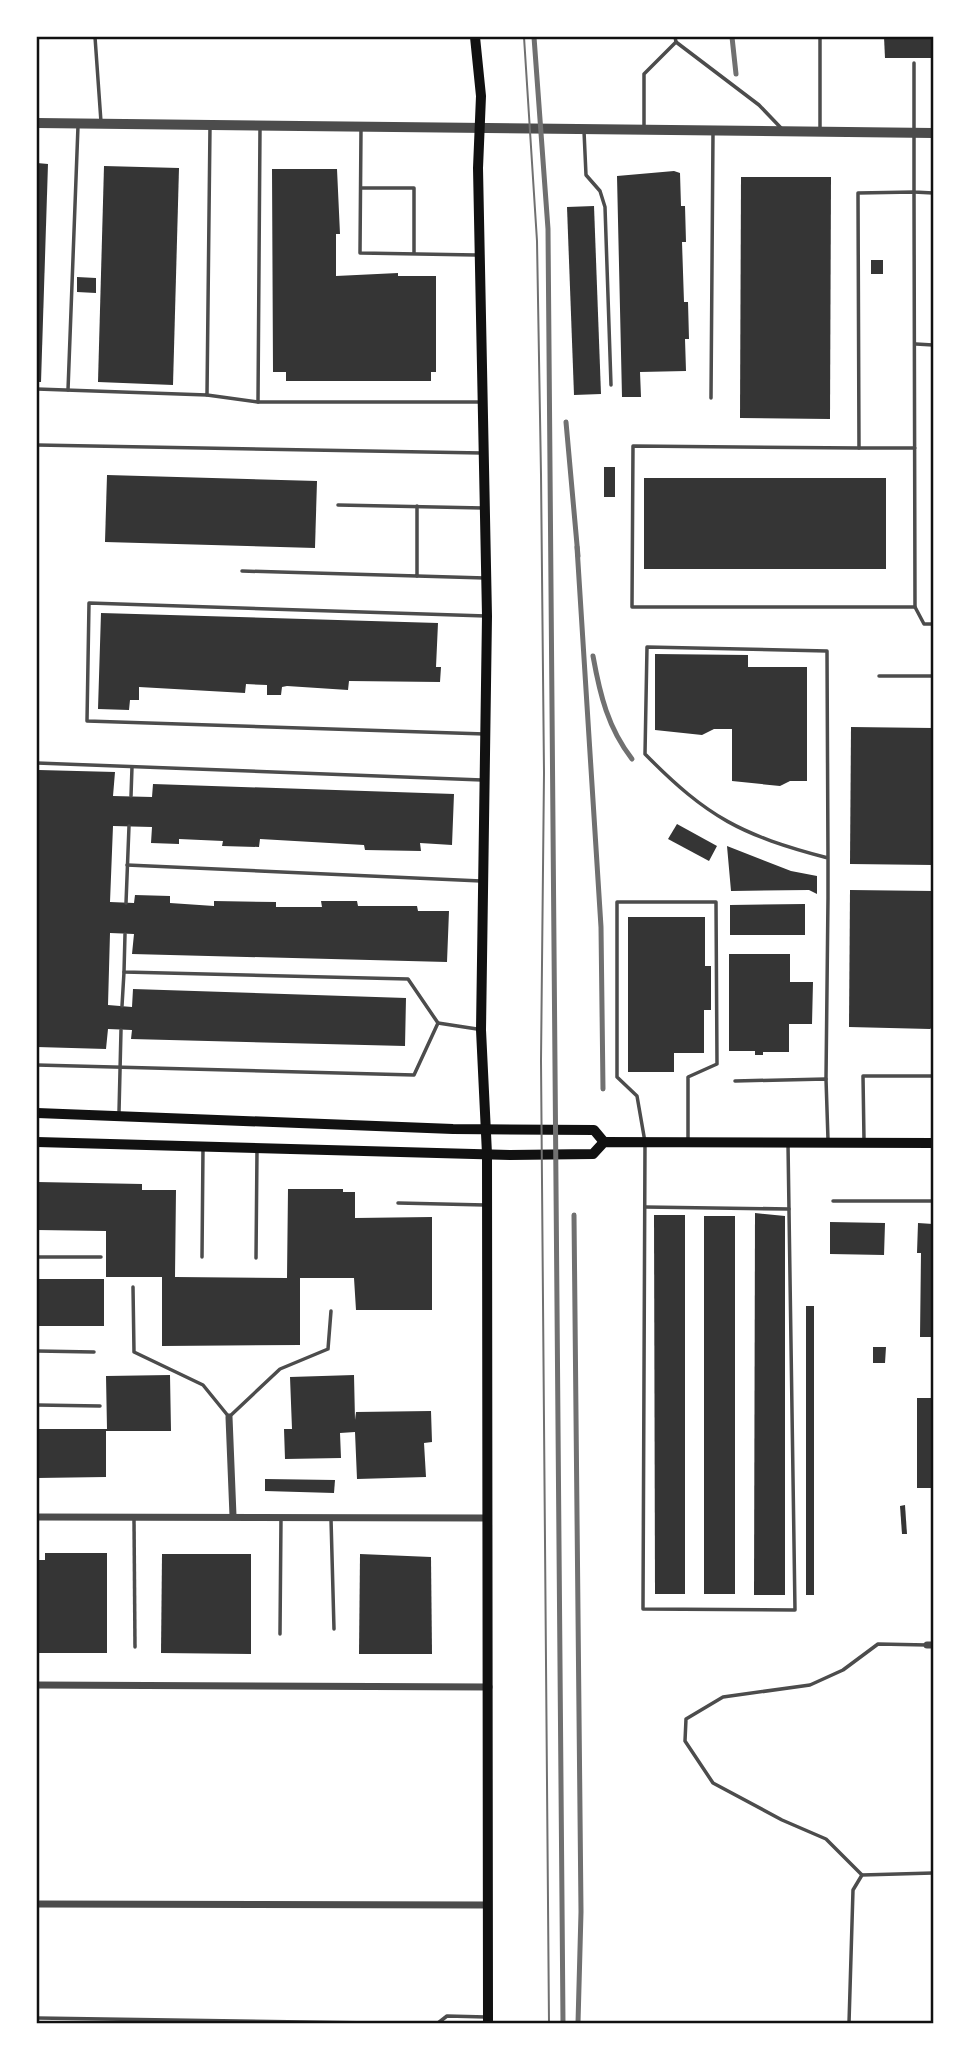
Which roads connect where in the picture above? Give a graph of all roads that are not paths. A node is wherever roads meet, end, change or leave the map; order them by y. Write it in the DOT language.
graph roads {
  1 [pos="95,37"];
  2 [pos="475,37"];
  3 [pos="820,37"];
  4 [pos="675,39"];
  5 [pos="914,64"];
  6 [pos="37,123"];
  7 [pos="78,124"];
  8 [pos="101,124"];
  9 [pos="210,125"];
  10 [pos="260,126"];
  11 [pos="361,127"];
  12 [pos="480,128"];
  13 [pos="584,129"];
  14 [pos="643,130"];
  15 [pos="713,131"];
  16 [pos="784,131"];
  17 [pos="820,132"];
  18 [pos="914,133"];
  19 [pos="933,133"];
  20 [pos="362,188"];
  21 [pos="914,192"];
  22 [pos="933,192"];
  23 [pos="414,253"];
  24 [pos="480,255"];
  25 [pos="916,344"];
  26 [pos="933,345"];
  27 [pos="611,385"];
  28 [pos="37,390"];
  29 [pos="68,390"];
  30 [pos="206,395"];
  31 [pos="711,398"];
  32 [pos="258,402"];
  33 [pos="483,402"];
  34 [pos="37,444"];
  35 [pos="859,448"];
  36 [pos="915,448"];
  37 [pos="484,453"];
  38 [pos="338,505"];
  39 [pos="417,506"];
  40 [pos="485,508"];
  41 [pos="242,571"];
  42 [pos="417,576"];
  43 [pos="486,578"];
  44 [pos="915,607"];
  45 [pos="487,616"];
  46 [pos="933,624"];
  47 [pos="879,676"];
  48 [pos="933,676"];
  49 [pos="487,734"];
  50 [pos="37,763"];
  51 [pos="132,767"];
  52 [pos="486,780"];
  53 [pos="131,796"];
  54 [pos="129,826"];
  55 [pos="828,858"];
  56 [pos="127,865"];
  57 [pos="485,881"];
  58 [pos="126,903"];
  59 [pos="125,934"];
  60 [pos="124,972"];
  61 [pos="122,1006"];
  62 [pos="439,1023"];
  63 [pos="121,1030"];
  64 [pos="481,1030"];
  65 [pos="37,1065"];
  66 [pos="120,1066"];
  67 [pos="933,1076"];
  68 [pos="826,1079"];
  69 [pos="735,1081"];
  70 [pos="37,1113"];
  71 [pos="120,1115"];
  72 [pos="487,1130"];
  73 [pos="688,1141"];
  74 [pos="37,1142"];
  75 [pos="604,1142"];
  76 [pos="645,1142"];
  77 [pos="788,1142"];
  78 [pos="828,1142"];
  79 [pos="864,1142"];
  80 [pos="933,1143"];
  81 [pos="203,1146"];
  82 [pos="257,1148"];
  83 [pos="487,1154"];
  84 [pos="834,1201"];
  85 [pos="933,1201"];
  86 [pos="398,1203"];
  87 [pos="487,1205"];
  88 [pos="645,1207"];
  89 [pos="789,1209"];
  90 [pos="37,1257"];
  91 [pos="101,1257"];
  92 [pos="202,1257"];
  93 [pos="256,1258"];
  94 [pos="133,1287"];
  95 [pos="331,1311"];
  96 [pos="37,1351"];
  97 [pos="94,1352"];
  98 [pos="37,1405"];
  99 [pos="100,1406"];
  100 [pos="229,1418"];
  101 [pos="134,1516"];
  102 [pos="233,1516"];
  103 [pos="281,1516"];
  104 [pos="37,1517"];
  105 [pos="331,1517"];
  106 [pos="488,1518"];
  107 [pos="334,1629"];
  108 [pos="280,1634"];
  109 [pos="930,1644"];
  110 [pos="135,1647"];
  111 [pos="37,1685"];
  112 [pos="489,1686"];
  113 [pos="933,1873"];
  114 [pos="862,1875"];
  115 [pos="37,1904"];
  116 [pos="487,1905"];
  117 [pos="37,2018"];
  118 [pos="488,2020"];
  119 [pos="373,2023"];
  120 [pos="438,2023"];
  121 [pos="849,2023"];
  1 -- 8 [label="lane"];
  2 -- 12 [label="main road"];
  3 -- 17 [label="lane"];
  4 -- 14 [label="lane"];
  4 -- 16 [label="lane"];
  5 -- 18 [label="lane"];
  6 -- 7 [label="street"];
  7 -- 8 [label="street"];
  7 -- 29 [label="lane"];
  8 -- 9 [label="street"];
  9 -- 10 [label="street"];
  9 -- 30 [label="lane"];
  10 -- 11 [label="street"];
  10 -- 32 [label="lane"];
  11 -- 12 [label="street"];
  11 -- 20 [label="lane"];
  12 -- 13 [label="street"];
  12 -- 24 [label="main road"];
  13 -- 14 [label="street"];
  13 -- 27 [label="lane"];
  14 -- 15 [label="street"];
  15 -- 16 [label="street"];
  15 -- 31 [label="lane"];
  16 -- 17 [label="street"];
  17 -- 18 [label="street"];
  18 -- 19 [label="street"];
  18 -- 21 [label="lane"];
  20 -- 23 [label="lane"];
  20 -- 23 [label="lane"];
  21 -- 22 [label="lane"];
  21 -- 25 [label="lane"];
  21 -- 35 [label="lane"];
  23 -- 24 [label="lane"];
  24 -- 33 [label="main road"];
  25 -- 26 [label="lane"];
  25 -- 36 [label="lane"];
  28 -- 29 [label="lane"];
  29 -- 30 [label="lane"];
  30 -- 32 [label="lane"];
  32 -- 33 [label="lane"];
  33 -- 37 [label="main road"];
  34 -- 37 [label="lane"];
  35 -- 36 [label="lane"];
  35 -- 44 [label="lane"];
  36 -- 44 [label="lane"];
  37 -- 40 [label="main road"];
  38 -- 39 [label="lane"];
  39 -- 40 [label="lane"];
  39 -- 42 [label="lane"];
  40 -- 43 [label="main road"];
  41 -- 42 [label="lane"];
  42 -- 43 [label="lane"];
  43 -- 45 [label="main road"];
  44 -- 46 [label="lane"];
  45 -- 49 [label="main road"];
  45 -- 49 [label="lane"];
  47 -- 48 [label="lane"];
  49 -- 52 [label="main road"];
  50 -- 51 [label="lane"];
  51 -- 52 [label="lane"];
  51 -- 53 [label="lane"];
  52 -- 57 [label="main road"];
  54 -- 56 [label="lane"];
  55 -- 55 [label="lane"];
  55 -- 68 [label="lane"];
  56 -- 57 [label="lane"];
  56 -- 58 [label="lane"];
  57 -- 64 [label="main road"];
  59 -- 60 [label="lane"];
  60 -- 61 [label="lane"];
  60 -- 62 [label="lane"];
  62 -- 64 [label="lane"];
  62 -- 66 [label="lane"];
  63 -- 66 [label="lane"];
  64 -- 72 [label="main road"];
  65 -- 66 [label="lane"];
  66 -- 71 [label="lane"];
  67 -- 79 [label="lane"];
  68 -- 69 [label="lane"];
  68 -- 78 [label="lane"];
  70 -- 71 [label="main road"];
  71 -- 72 [label="main road"];
  72 -- 75 [label="main road"];
  72 -- 83 [label="main road"];
  73 -- 76 [label="main road"];
  73 -- 76 [label="lane"];
  73 -- 77 [label="main road"];
  74 -- 81 [label="main road"];
  75 -- 76 [label="main road"];
  75 -- 83 [label="main road"];
  76 -- 88 [label="lane"];
  77 -- 78 [label="main road"];
  77 -- 89 [label="lane"];
  78 -- 79 [label="main road"];
  79 -- 80 [label="main road"];
  81 -- 82 [label="main road"];
  81 -- 92 [label="lane"];
  82 -- 83 [label="main road"];
  82 -- 93 [label="lane"];
  83 -- 87 [label="main road"];
  84 -- 85 [label="lane"];
  86 -- 87 [label="lane"];
  87 -- 106 [label="main road"];
  88 -- 89 [label="lane"];
  88 -- 89 [label="lane"];
  90 -- 91 [label="lane"];
  94 -- 100 [label="lane"];
  95 -- 100 [label="lane"];
  96 -- 97 [label="lane"];
  98 -- 99 [label="lane"];
  100 -- 102 [label="street"];
  101 -- 102 [label="street"];
  101 -- 104 [label="street"];
  101 -- 110 [label="lane"];
  102 -- 103 [label="street"];
  103 -- 105 [label="street"];
  103 -- 108 [label="lane"];
  105 -- 106 [label="street"];
  105 -- 107 [label="lane"];
  106 -- 112 [label="main road"];
  109 -- 114 [label="lane"];
  111 -- 112 [label="street"];
  112 -- 116 [label="main road"];
  113 -- 114 [label="lane"];
  114 -- 121 [label="lane"];
  115 -- 116 [label="street"];
  116 -- 118 [label="main road"];
  117 -- 119 [label="lane"];
  118 -- 120 [label="lane"];
}
